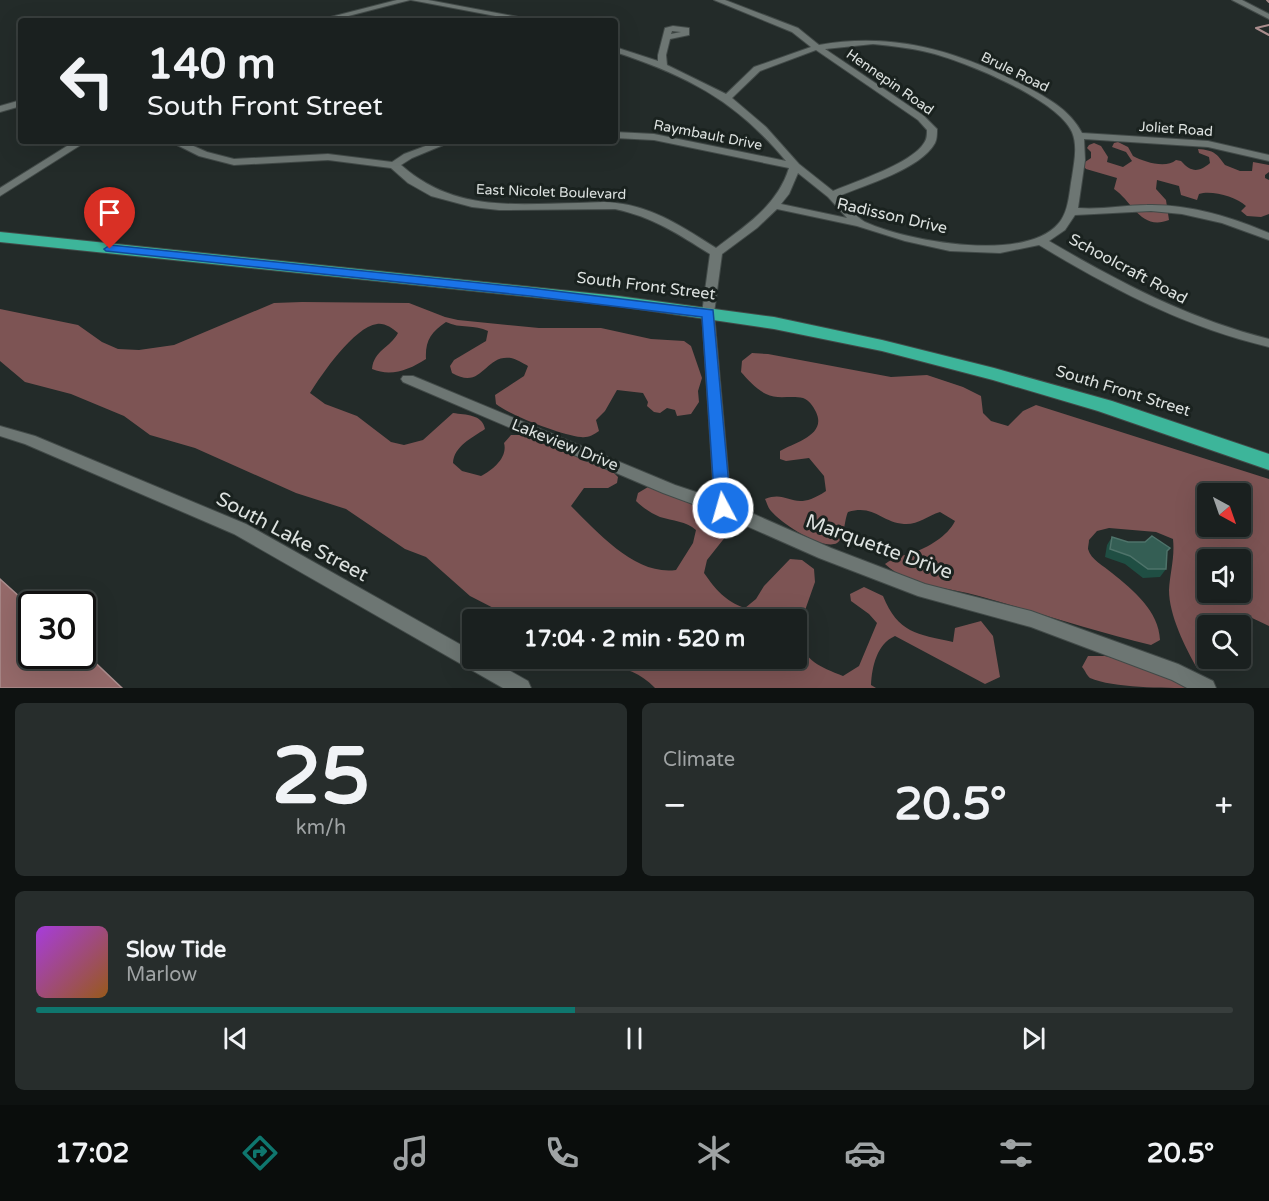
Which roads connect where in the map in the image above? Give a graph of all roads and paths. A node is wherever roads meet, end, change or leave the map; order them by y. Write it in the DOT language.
graph roads {
  1 [pos="406,0"];
  2 [pos="415,0"];
  3 [pos="718,0"];
  4 [pos="1236,0"];
  5 [pos="1269,17"];
  6 [pos="331,18"];
  7 [pos="518,18"];
  8 [pos="667,36"];
  9 [pos="817,47"];
  10 [pos="618,50"];
  11 [pos="663,65"];
  12 [pos="727,98"];
  13 [pos="18,104"];
  14 [pos="0,109"];
  15 [pos="618,135"];
  16 [pos="1079,136"];
  17 [pos="77,144"];
  18 [pos="181,144"];
  19 [pos="440,144"];
  20 [pos="1269,158"];
  21 [pos="394,165"];
  22 [pos="795,166"];
  23 [pos="0,192"];
  24 [pos="832,195"];
  25 [pos="776,206"];
  26 [pos="1072,211"];
  27 [pos="859,223"];
  28 [pos="1266,233"];
  29 [pos="0,237"];
  30 [pos="1042,242"];
  31 [pos="716,253"];
  32 [pos="708,313"];
  33 [pos="1269,343"];
  34 [pos="408,379"];
  35 [pos="0,431"];
  36 [pos="1269,462"];
  37 [pos="723,508"];
  38 [pos="520,688"];
  39 [pos="1206,688"];
  1 -- 6 [label="street"];
  2 -- 7 [label="street"];
  3 -- 9 [label="street"];
  4 -- 5 [label="street"];
  8 -- 11 [label="street"];
  9 -- 12 [label="street, Brule Road"];
  9 -- 16 [label="street, Brule Road"];
  9 -- 24 [label="street, Hennepin Road"];
  10 -- 11 [label="street"];
  11 -- 12 [label="street"];
  12 -- 22 [label="street"];
  13 -- 14 [label="street"];
  15 -- 22 [label="street, Raymbault Drive"];
  16 -- 20 [label="street, Joliet Road"];
  16 -- 26 [label="street"];
  17 -- 23 [label="street"];
  18 -- 21 [label="street"];
  19 -- 21 [label="street"];
  21 -- 31 [label="street, East Nicolet Boulevard"];
  22 -- 24 [label="street"];
  22 -- 25 [label="street"];
  24 -- 27 [label="street"];
  25 -- 27 [label="street, Radisson Drive"];
  25 -- 31 [label="street"];
  26 -- 28 [label="street"];
  26 -- 30 [label="street, Radisson Drive"];
  27 -- 30 [label="street, Radisson Drive"];
  29 -- 32 [label="highway, South Front Street"];
  30 -- 33 [label="street, Schoolcraft Road"];
  31 -- 32 [label="street"];
  32 -- 36 [label="highway, South Front Street"];
  32 -- 37 [label="street"];
  34 -- 37 [label="street, Lakeview Drive"];
  35 -- 38 [label="street, South Lake Street"];
  37 -- 39 [label="street, Marquette Drive"];
}
